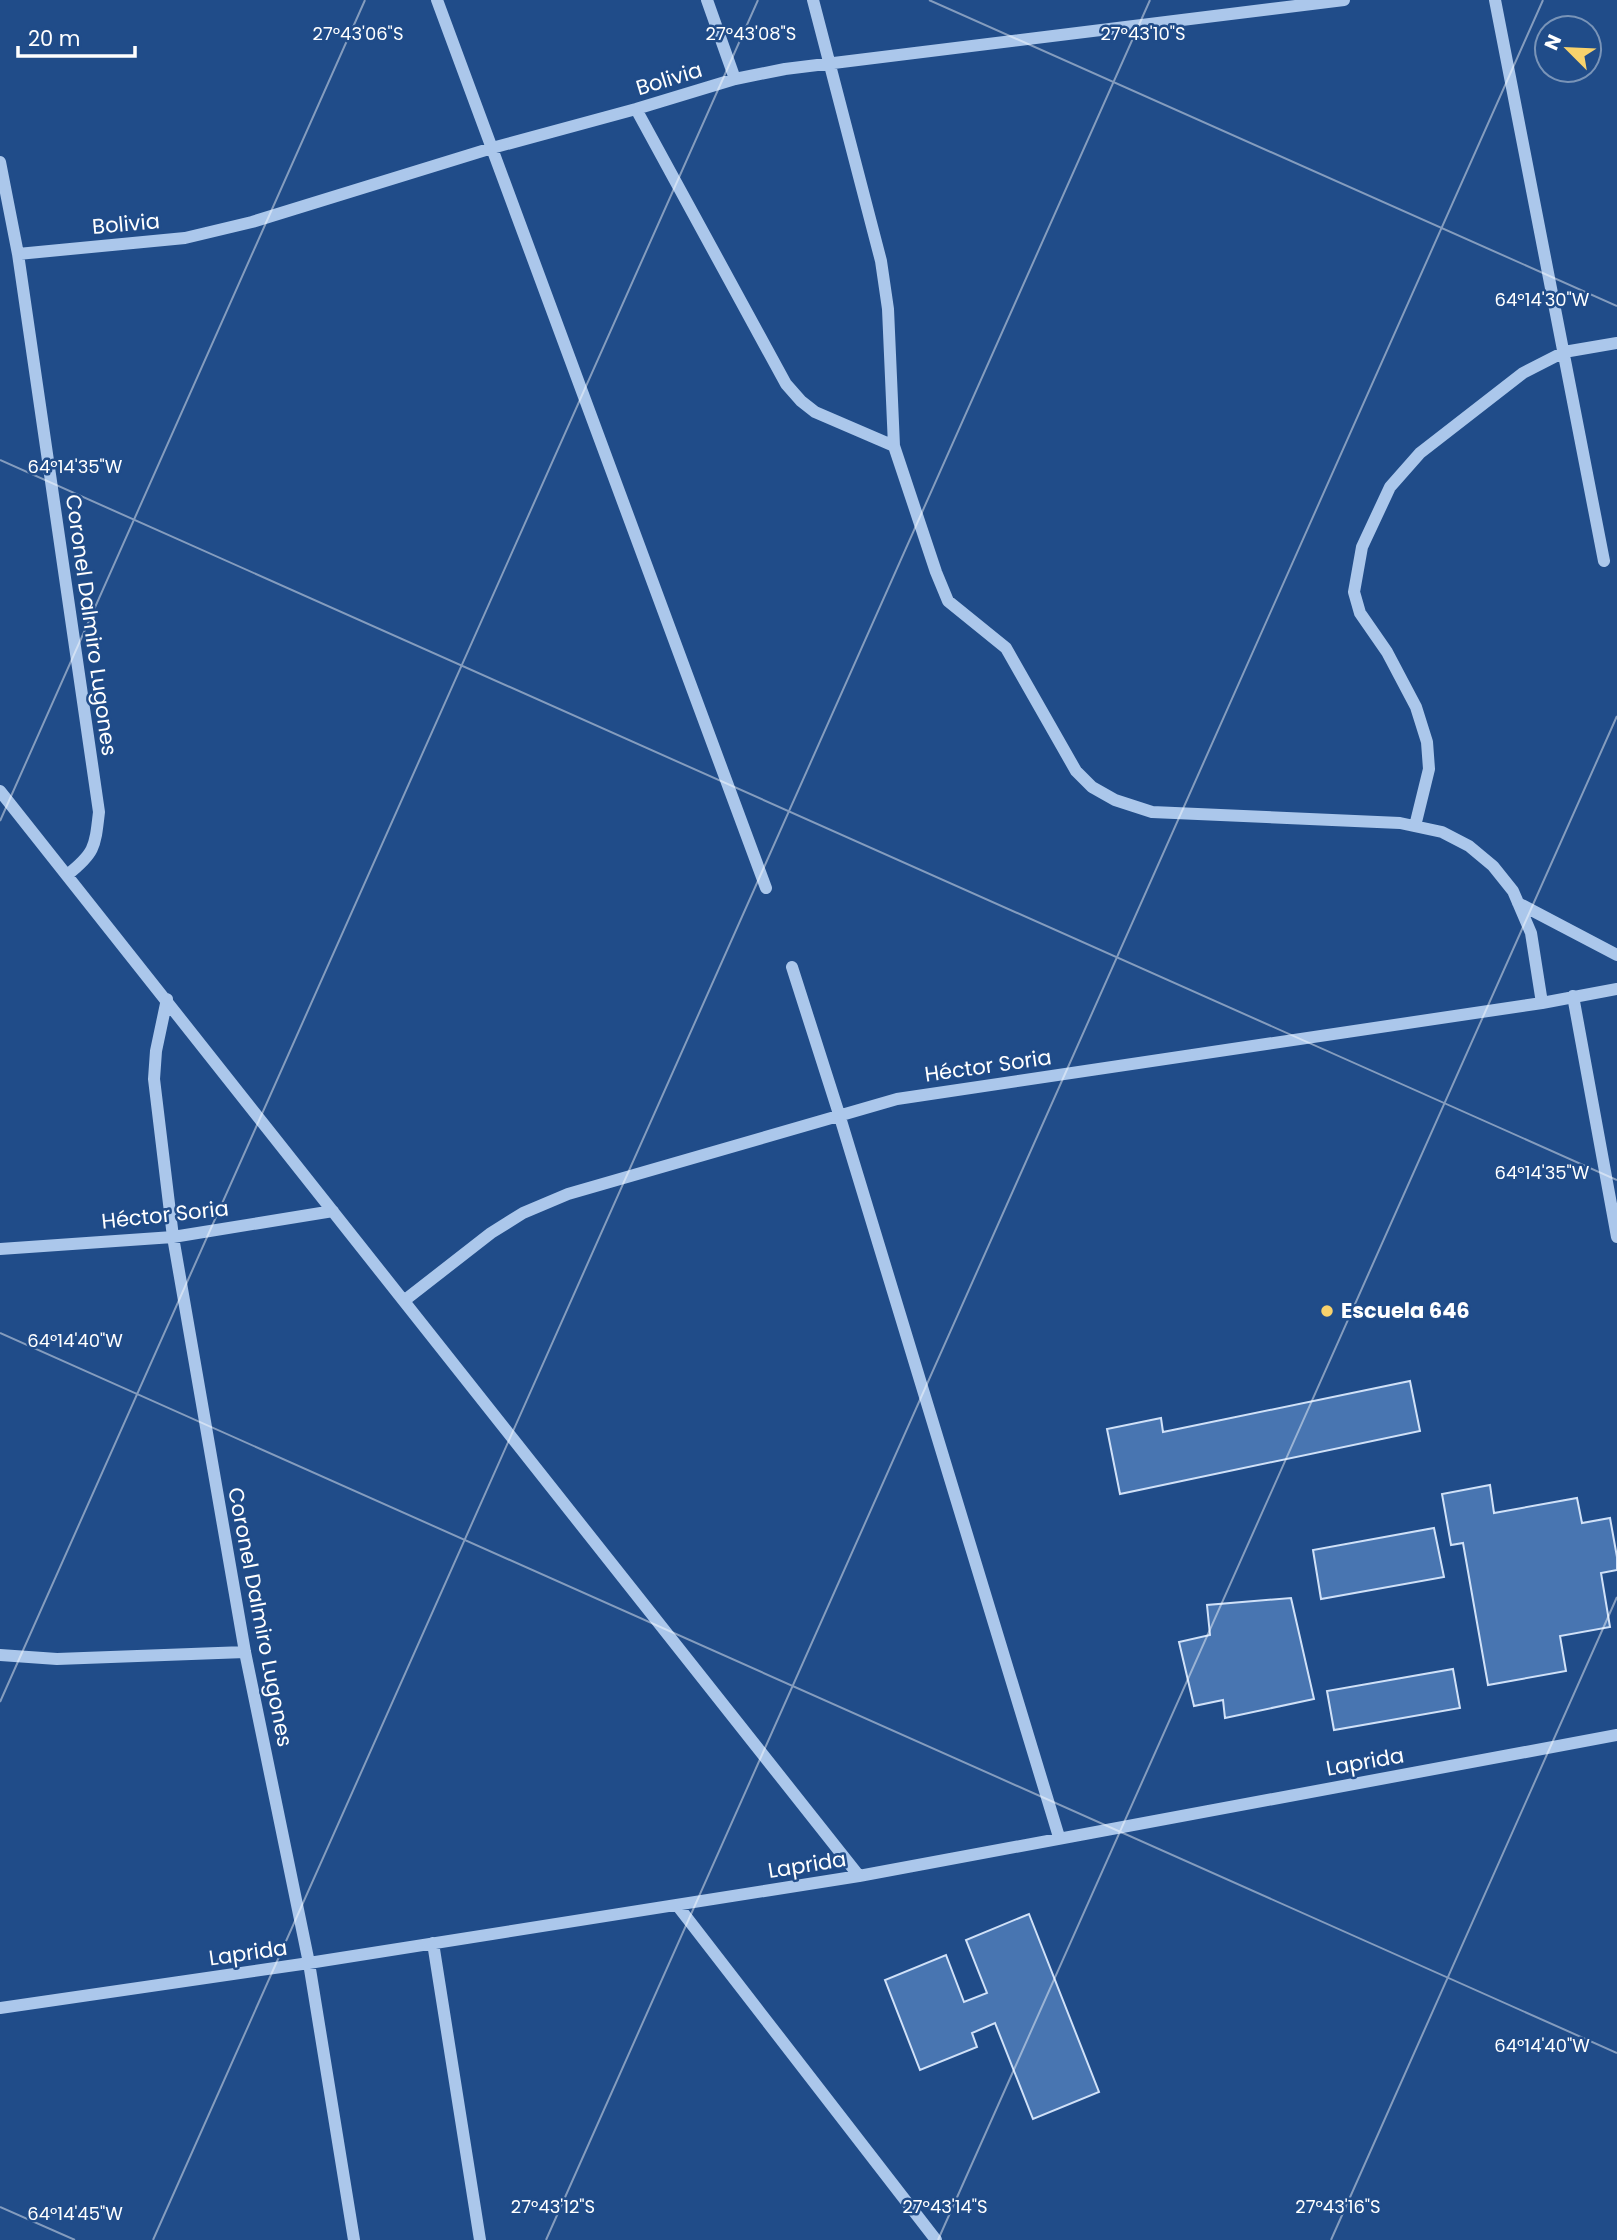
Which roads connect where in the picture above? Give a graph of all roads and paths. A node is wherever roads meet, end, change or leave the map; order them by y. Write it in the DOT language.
graph roads {
  1 [pos="437,0"];
  2 [pos="707,0"];
  3 [pos="813,0"];
  4 [pos="1344,0"];
  5 [pos="1495,0"];
  6 [pos="831,65"];
  7 [pos="735,79"];
  8 [pos="636,109"];
  9 [pos="492,148"];
  10 [pos="0,162"];
  11 [pos="6,224"];
  12 [pos="18,254"];
  13 [pos="1617,343"];
  14 [pos="1564,352"];
  15 [pos="894,446"];
  16 [pos="1604,561"];
  17 [pos="0,791"];
  18 [pos="1415,826"];
  19 [pos="67,875"];
  20 [pos="766,888"];
  21 [pos="1518,903"];
  22 [pos="1617,955"];
  23 [pos="792,967"];
  24 [pos="1617,989"];
  25 [pos="1573,996"];
  26 [pos="167,999"];
  27 [pos="1542,1003"];
  28 [pos="839,1114"];
  29 [pos="333,1211"];
  30 [pos="173,1237"];
  31 [pos="1617,1237"];
  32 [pos="0,1249"];
  33 [pos="405,1300"];
  34 [pos="245,1652"];
  35 [pos="0,1655"];
  36 [pos="1617,1735"];
  37 [pos="1059,1837"];
  38 [pos="859,1876"];
  39 [pos="677,1905"];
  40 [pos="433,1944"];
  41 [pos="309,1963"];
  42 [pos="0,2008"];
  43 [pos="354,2240"];
  44 [pos="480,2240"];
  45 [pos="936,2240"];
  1 -- 9 [label="street"];
  2 -- 7 [label="street"];
  3 -- 6 [label="street"];
  4 -- 6 [label="street, Bolivia"];
  5 -- 14 [label="street"];
  6 -- 7 [label="street, Bolivia"];
  6 -- 15 [label="street"];
  7 -- 8 [label="street, Bolivia"];
  8 -- 9 [label="street, Bolivia"];
  8 -- 15 [label="street"];
  9 -- 12 [label="street, Bolivia"];
  9 -- 20 [label="street"];
  10 -- 11 [label="street, Coronel Dalmiro Lugones"];
  11 -- 12 [label="street, Coronel Dalmiro Lugones"];
  12 -- 19 [label="street, Coronel Dalmiro Lugones"];
  13 -- 14 [label="street"];
  14 -- 16 [label="street"];
  14 -- 18 [label="street"];
  15 -- 18 [label="street"];
  17 -- 19 [label="street"];
  18 -- 21 [label="street"];
  19 -- 26 [label="street"];
  21 -- 22 [label="street"];
  21 -- 27 [label="street"];
  23 -- 28 [label="street"];
  24 -- 25 [label="street, Héctor Soria"];
  25 -- 27 [label="street, Héctor Soria"];
  25 -- 31 [label="street"];
  26 -- 29 [label="street"];
  26 -- 30 [label="street, Coronel Dalmiro Lugones"];
  27 -- 28 [label="street, Héctor Soria"];
  28 -- 33 [label="street, Héctor Soria"];
  28 -- 37 [label="street"];
  29 -- 30 [label="street, Héctor Soria"];
  29 -- 33 [label="street"];
  30 -- 32 [label="street, Héctor Soria"];
  30 -- 34 [label="street, Coronel Dalmiro Lugones"];
  33 -- 38 [label="street"];
  34 -- 35 [label="street"];
  34 -- 41 [label="street, Coronel Dalmiro Lugones"];
  36 -- 37 [label="street, Laprida"];
  37 -- 38 [label="street, Laprida"];
  38 -- 39 [label="street, Laprida"];
  39 -- 40 [label="street, Laprida"];
  39 -- 45 [label="street"];
  40 -- 41 [label="street, Laprida"];
  40 -- 44 [label="street"];
  41 -- 42 [label="street, Laprida"];
  41 -- 43 [label="street, Coronel Dalmiro Lugones"];
}
